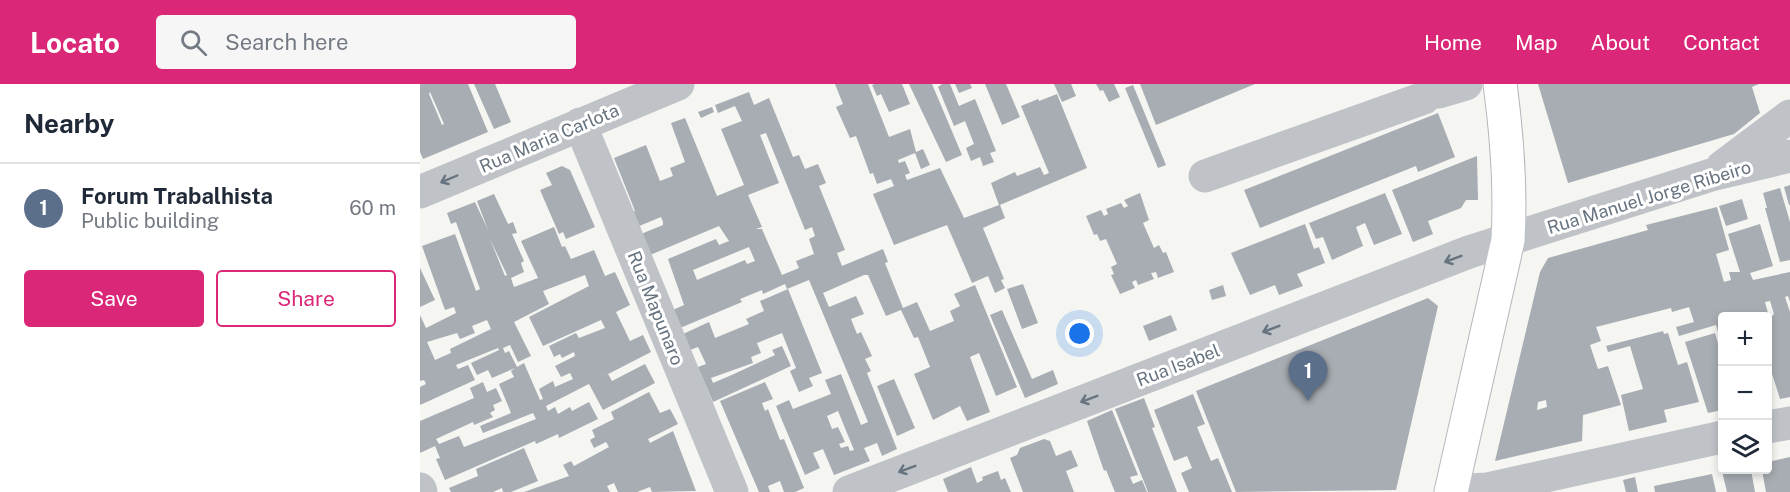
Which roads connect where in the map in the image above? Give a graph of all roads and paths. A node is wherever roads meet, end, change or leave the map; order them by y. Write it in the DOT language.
graph roads {
  1 [pos="678,84"];
  2 [pos="1500,84"];
  3 [pos="1443,91"];
  4 [pos="1790,116"];
  5 [pos="580,124"];
  6 [pos="1790,156"];
  7 [pos="1711,175"];
  8 [pos="1205,176"];
  9 [pos="420,192"];
  10 [pos="1508,240"];
  11 [pos="1790,423"];
  12 [pos="1772,427"];
  13 [pos="1718,438"];
  14 [pos="732,492"];
  15 [pos="849,492"];
  16 [pos="1451,492"];
  1 -- 5 [label="street, Rua Maria Carlota"];
  2 -- 10 [label="main road"];
  3 -- 8 [label="street"];
  4 -- 7 [label="street"];
  5 -- 9 [label="street, Rua Maria Carlota, one-way"];
  5 -- 14 [label="street, Rua Mapunaro"];
  6 -- 7 [label="street, Rua Manuel Jorge Ribeiro"];
  7 -- 10 [label="street, Rua Manuel Jorge Ribeiro"];
  10 -- 15 [label="street, Rua Isabel, one-way"];
  10 -- 16 [label="main road"];
  11 -- 12 [label="street"];
  13 -- 16 [label="street"];
}
